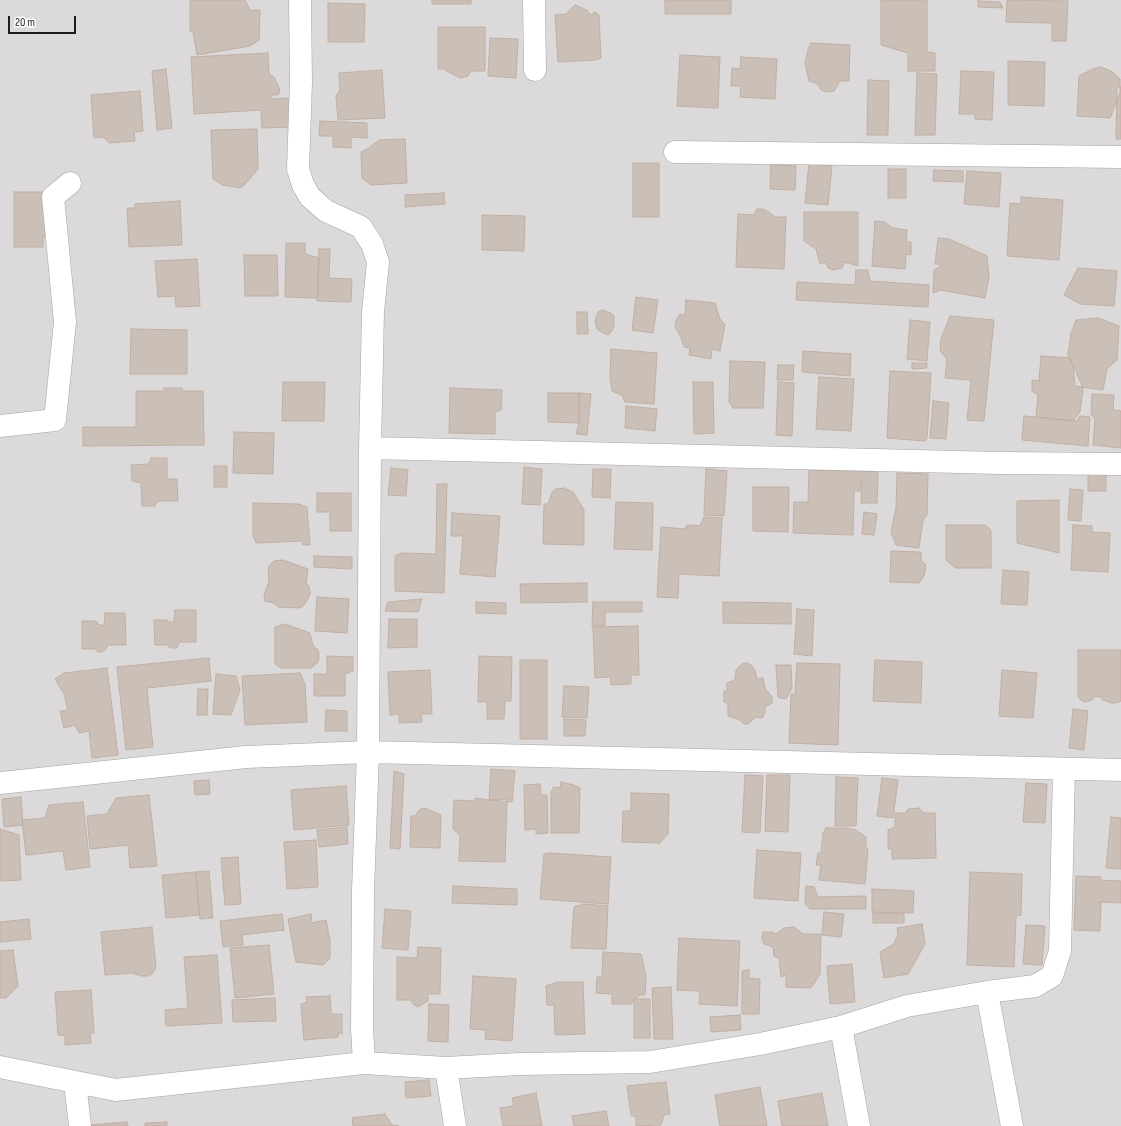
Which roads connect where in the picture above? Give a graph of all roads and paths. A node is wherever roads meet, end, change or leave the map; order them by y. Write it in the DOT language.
graph roads {
  1 [pos="300,0"];
  2 [pos="534,0"];
  3 [pos="535,70"];
  4 [pos="675,152"];
  5 [pos="1121,157"];
  6 [pos="70,183"];
  7 [pos="0,426"];
  8 [pos="370,448"];
  9 [pos="1121,464"];
  10 [pos="368,752"];
  11 [pos="1064,769"];
  12 [pos="1121,770"];
  13 [pos="0,783"];
  14 [pos="987,992"];
  15 [pos="841,1028"];
  16 [pos="364,1063"];
  17 [pos="0,1067"];
  18 [pos="446,1068"];
  19 [pos="75,1082"];
  20 [pos="80,1126"];
  21 [pos="455,1126"];
  22 [pos="859,1126"];
  23 [pos="1012,1126"];
  1 -- 8 [label="street"];
  2 -- 3 [label="street"];
  4 -- 5 [label="street"];
  6 -- 7 [label="street"];
  8 -- 9 [label="street"];
  8 -- 10 [label="street"];
  10 -- 11 [label="street"];
  10 -- 13 [label="street"];
  10 -- 16 [label="street"];
  11 -- 12 [label="street"];
  11 -- 14 [label="street"];
  14 -- 15 [label="street"];
  14 -- 23 [label="street"];
  15 -- 18 [label="street"];
  15 -- 22 [label="street"];
  16 -- 18 [label="street"];
  16 -- 19 [label="street"];
  17 -- 19 [label="street"];
  18 -- 21 [label="street"];
  19 -- 20 [label="street"];
}
